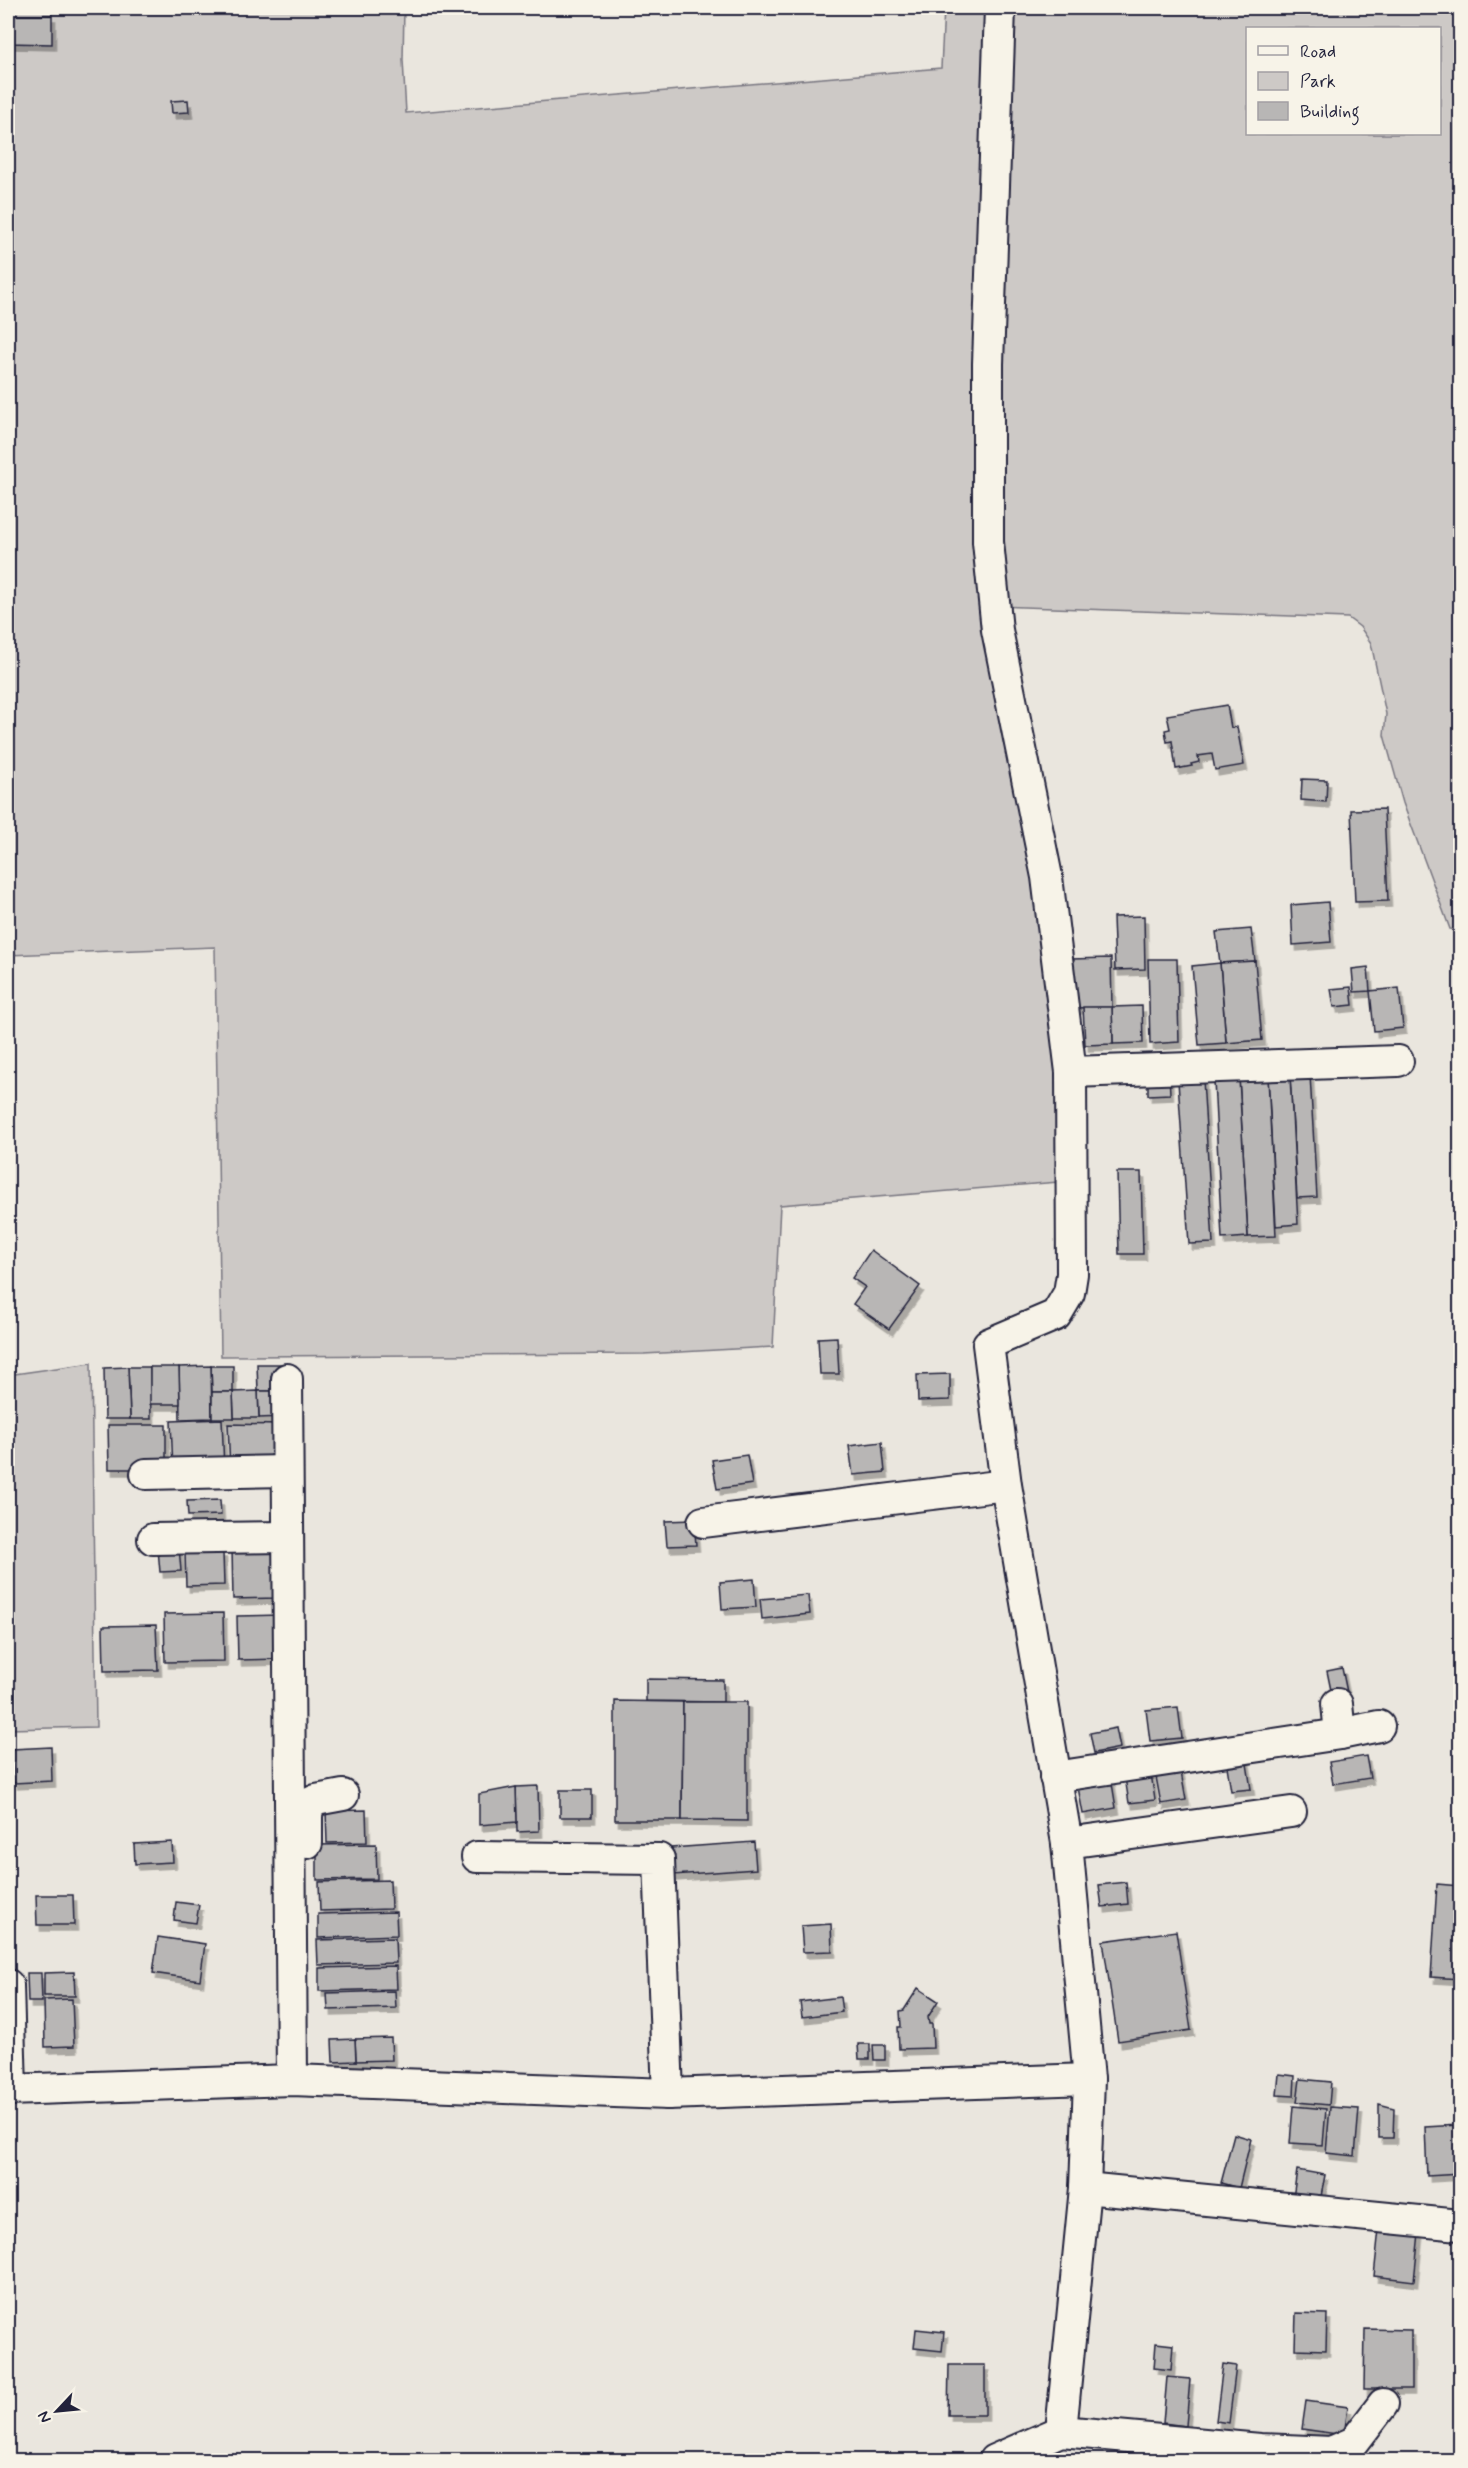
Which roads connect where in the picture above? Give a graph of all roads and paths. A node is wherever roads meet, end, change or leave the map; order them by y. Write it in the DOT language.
graph roads {
  1 [pos="1000,8"];
  2 [pos="1398,1061"];
  3 [pos="1071,1072"];
  4 [pos="287,1379"];
  5 [pos="287,1471"];
  6 [pos="146,1474"];
  7 [pos="1006,1485"];
  8 [pos="703,1522"];
  9 [pos="288,1537"];
  10 [pos="153,1539"];
  11 [pos="1337,1704"];
  12 [pos="1379,1726"];
  13 [pos="1340,1734"];
  14 [pos="1056,1777"];
  15 [pos="344,1796"];
  16 [pos="1291,1812"];
  17 [pos="1066,1843"];
  18 [pos="477,1857"];
  19 [pos="8,1985"];
  20 [pos="1089,2079"];
  21 [pos="302,2080"];
  22 [pos="9,2090"];
  23 [pos="668,2094"];
  24 [pos="1085,2188"];
  25 [pos="1461,2226"];
  26 [pos="1383,2404"];
  27 [pos="1061,2431"];
  28 [pos="994,2460"];
  1 -- 3 [label="street"];
  2 -- 3 [label="street"];
  3 -- 7 [label="street"];
  4 -- 5 [label="street"];
  5 -- 6 [label="street"];
  5 -- 9 [label="street"];
  7 -- 8 [label="street"];
  7 -- 14 [label="street"];
  9 -- 10 [label="street"];
  9 -- 21 [label="street"];
  11 -- 13 [label="street"];
  12 -- 13 [label="street"];
  13 -- 14 [label="street"];
  14 -- 17 [label="street"];
  15 -- 21 [label="street"];
  16 -- 17 [label="street"];
  17 -- 20 [label="street"];
  18 -- 23 [label="street"];
  19 -- 22 [label="street"];
  20 -- 23 [label="street"];
  20 -- 24 [label="street"];
  21 -- 22 [label="street"];
  21 -- 23 [label="street"];
  24 -- 25 [label="street"];
  24 -- 27 [label="street"];
  26 -- 27 [label="street"];
  27 -- 28 [label="street"];
}
